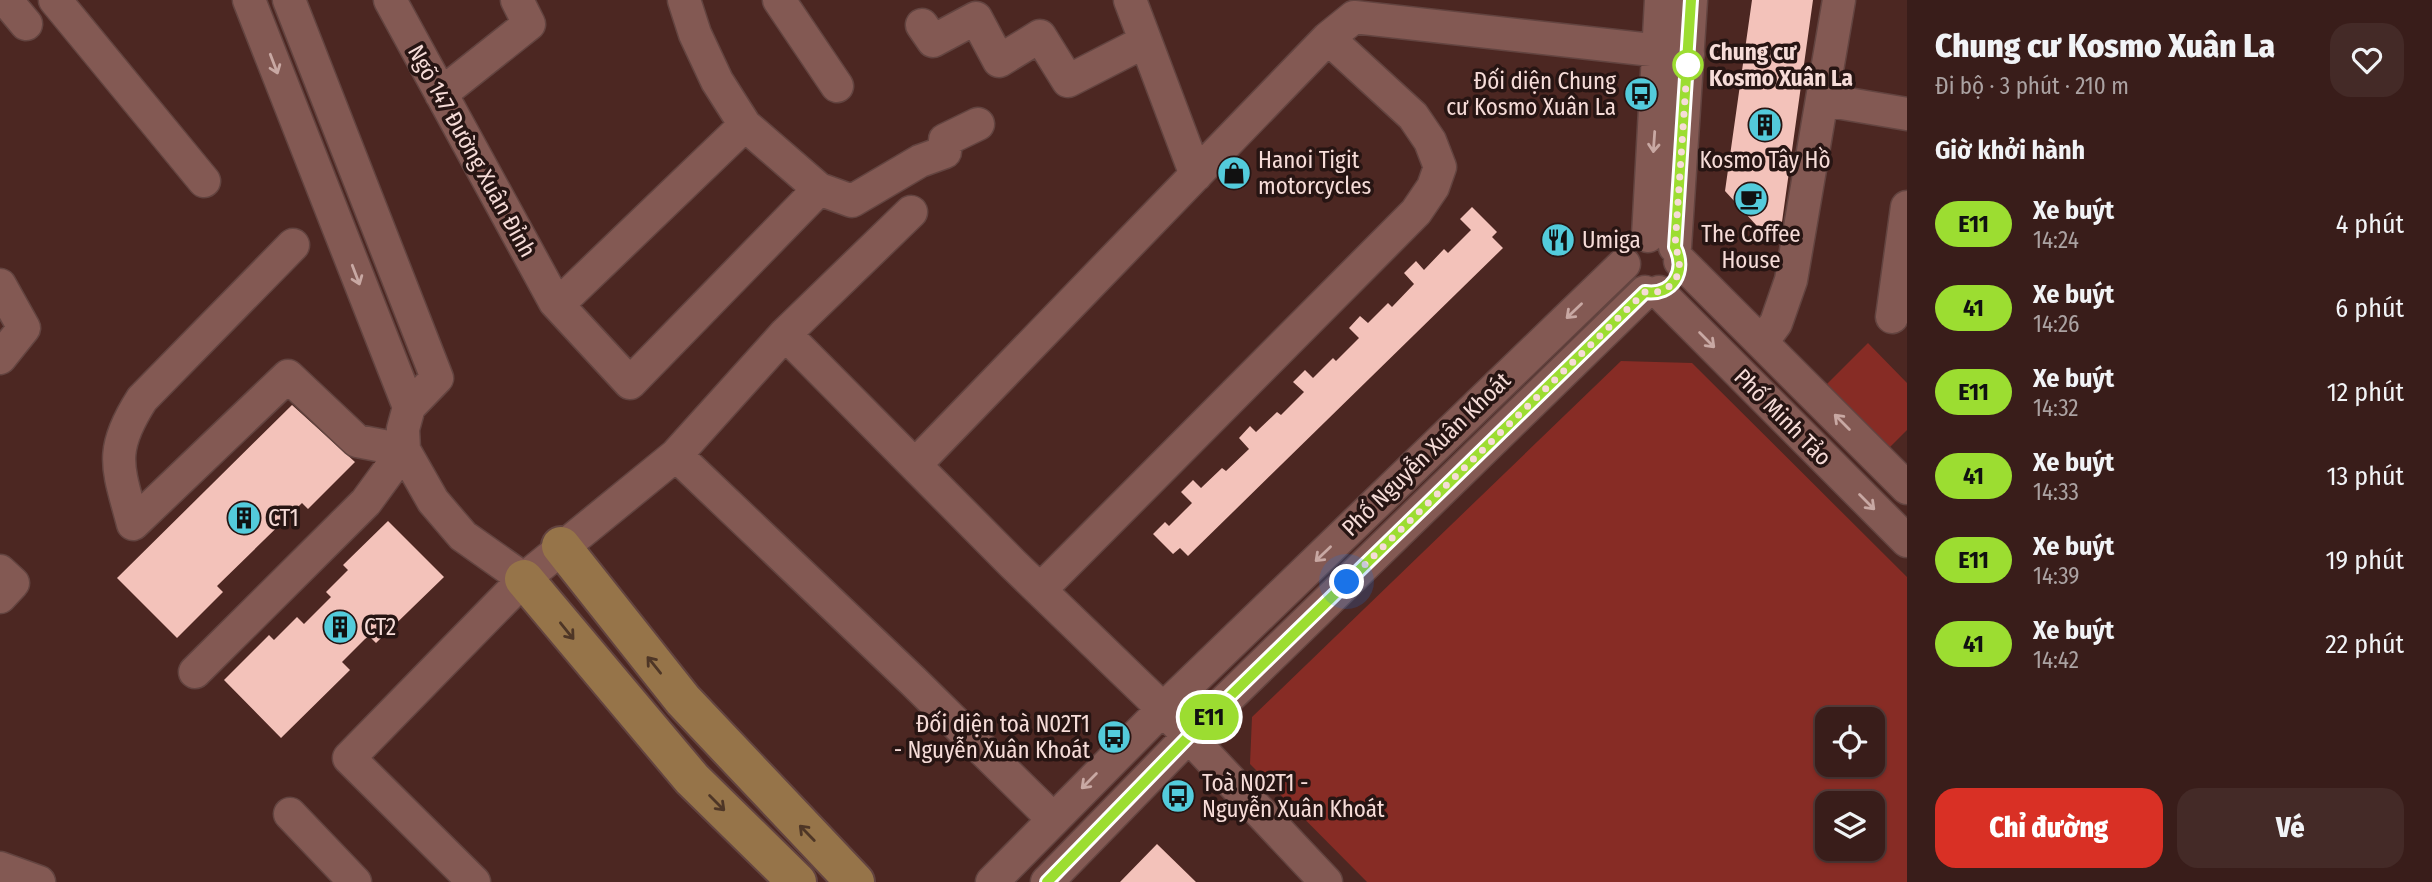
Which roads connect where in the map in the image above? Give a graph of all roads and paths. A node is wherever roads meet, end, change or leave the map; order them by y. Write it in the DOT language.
graph roads {
  1 [pos="6,0"];
  2 [pos="55,0"];
  3 [pos="249,0"];
  4 [pos="289,0"];
  5 [pos="390,0"];
  6 [pos="517,0"];
  7 [pos="684,0"];
  8 [pos="779,0"];
  9 [pos="1130,0"];
  10 [pos="1661,0"];
  11 [pos="1691,0"];
  12 [pos="1839,0"];
  13 [pos="26,24"];
  14 [pos="922,25"];
  15 [pos="1328,38"];
  16 [pos="1144,42"];
  17 [pos="1674,53"];
  18 [pos="837,86"];
  19 [pos="441,94"];
  20 [pos="1824,100"];
  21 [pos="1907,114"];
  22 [pos="978,124"];
  23 [pos="745,125"];
  24 [pos="1196,175"];
  25 [pos="204,181"];
  26 [pos="819,189"];
  27 [pos="852,201"];
  28 [pos="1907,207"];
  29 [pos="911,212"];
  30 [pos="879,243"];
  31 [pos="293,245"];
  32 [pos="1668,248"];
  33 [pos="1624,264"];
  34 [pos="0,285"];
  35 [pos="1652,292"];
  36 [pos="555,302"];
  37 [pos="1892,317"];
  38 [pos="785,334"];
  39 [pos="1762,342"];
  40 [pos="0,358"];
  41 [pos="409,407"];
  42 [pos="404,450"];
  43 [pos="676,455"];
  44 [pos="915,465"];
  45 [pos="1905,480"];
  46 [pos="1907,541"];
  47 [pos="561,546"];
  48 [pos="524,579"];
  49 [pos="1040,590"];
  50 [pos="195,672"];
  51 [pos="1163,709"];
  52 [pos="1188,737"];
  53 [pos="290,814"];
  54 [pos="1052,818"];
  55 [pos="0,868"];
  56 [pos="39,882"];
  57 [pos="355,882"];
  58 [pos="474,882"];
  59 [pos="797,882"];
  60 [pos="855,882"];
  61 [pos="992,882"];
  62 [pos="1047,882"];
  63 [pos="1326,882"];
  1 -- 13 [label="street"];
  2 -- 25 [label="street"];
  3 -- 41 [label="street, one-way"];
  4 -- 41 [label="street"];
  5 -- 19 [label="street, Ngõ 147 Đường Xuân Đỉnh"];
  6 -- 19 [label="street"];
  7 -- 23 [label="street"];
  8 -- 18 [label="street"];
  9 -- 16 [label="street"];
  10 -- 17 [label="street"];
  11 -- 17 [label="street"];
  12 -- 20 [label="street"];
  14 -- 16 [label="street"];
  15 -- 17 [label="street"];
  15 -- 24 [label="street"];
  15 -- 49 [label="street"];
  16 -- 24 [label="street"];
  17 -- 32 [label="street"];
  19 -- 36 [label="street, Ngõ 147 Đường Xuân Đỉnh"];
  20 -- 21 [label="street"];
  20 -- 39 [label="street"];
  22 -- 27 [label="street"];
  23 -- 26 [label="street"];
  23 -- 36 [label="street"];
  24 -- 44 [label="street"];
  26 -- 27 [label="street"];
  26 -- 36 [label="street, Ngõ 147 Đường Xuân Đỉnh"];
  27 -- 30 [label="street"];
  28 -- 37 [label="street"];
  29 -- 30 [label="street"];
  30 -- 38 [label="street"];
  31 -- 42 [label="street"];
  32 -- 33 [label="street"];
  32 -- 35 [label="street"];
  32 -- 39 [label="street, Phố Minh Tảo"];
  33 -- 35 [label="street"];
  33 -- 51 [label="street, Phố Nguyễn Xuân Khoát, one-way"];
  34 -- 40 [label="street"];
  35 -- 46 [label="street, Phố Minh Tảo, one-way"];
  35 -- 52 [label="street"];
  38 -- 43 [label="street"];
  38 -- 44 [label="street"];
  45 -- 39 [label="street, Phố Minh Tảo, one-way"];
  41 -- 42 [label="street"];
  42 -- 48 [label="street"];
  42 -- 50 [label="street"];
  43 -- 47 [label="street"];
  43 -- 54 [label="street"];
  44 -- 49 [label="street"];
  47 -- 48 [label="street"];
  60 -- 47 [label="main road, one-way"];
  48 -- 58 [label="street"];
  48 -- 59 [label="main road, one-way"];
  49 -- 51 [label="street"];
  51 -- 52 [label="street"];
  51 -- 54 [label="street, Phố Nguyễn Xuân Khoát, one-way"];
  52 -- 62 [label="street"];
  52 -- 63 [label="street"];
  53 -- 57 [label="street"];
  54 -- 61 [label="street, Phố Nguyễn Xuân Khoát"];
  55 -- 56 [label="street"];
}
